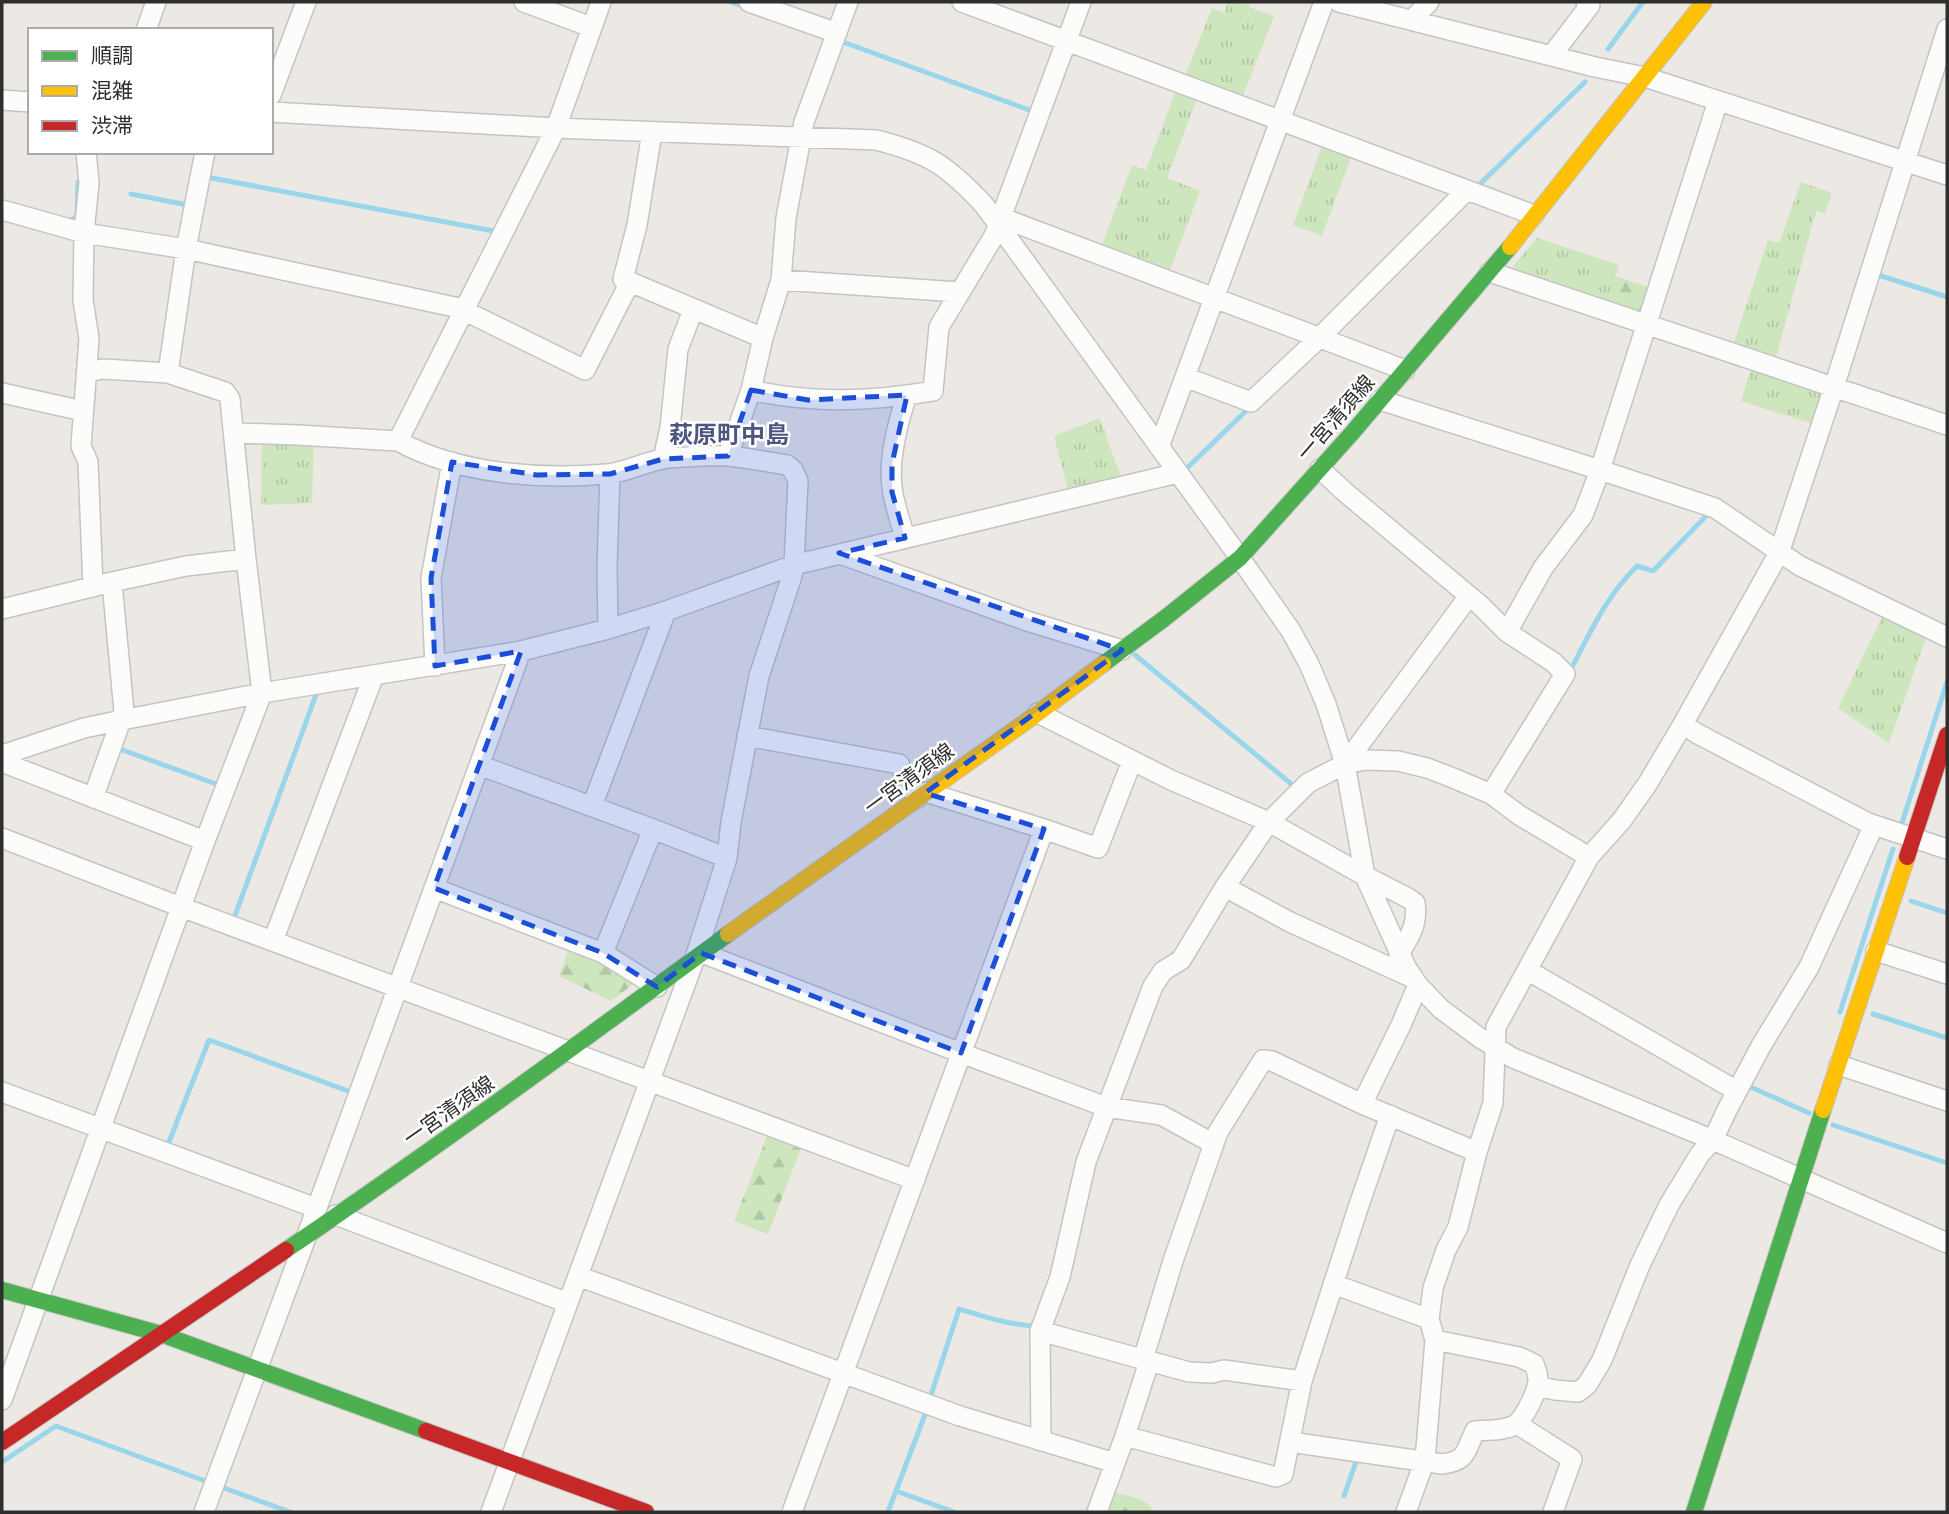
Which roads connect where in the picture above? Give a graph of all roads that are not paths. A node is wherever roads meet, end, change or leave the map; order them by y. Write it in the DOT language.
graph roads {
  1 [pos="156,2"];
  2 [pos="306,2"];
  3 [pos="524,2"];
  4 [pos="601,2"];
  5 [pos="749,2"];
  6 [pos="848,2"];
  7 [pos="962,2"];
  8 [pos="1081,2"];
  9 [pos="1324,2"];
  10 [pos="1339,2"];
  11 [pos="1429,2"];
  12 [pos="1586,2"];
  13 [pos="1704,2"];
  14 [pos="1412,20"];
  15 [pos="591,27"];
  16 [pos="147,28"];
  17 [pos="1947,29"];
  18 [pos="837,33"];
  19 [pos="1067,40"];
  20 [pos="1552,55"];
  21 [pos="1645,77"];
  22 [pos="273,90"];
  23 [pos="2,100"];
  24 [pos="1718,101"];
  25 [pos="28,102"];
  26 [pos="273,112"];
  27 [pos="1280,120"];
  28 [pos="556,128"];
  29 [pos="652,132"];
  30 [pos="803,137"];
  31 [pos="86,154"];
  32 [pos="205,154"];
  33 [pos="1905,161"];
  34 [pos="1947,175"];
  35 [pos="1467,190"];
  36 [pos="2,210"];
  37 [pos="1534,215"];
  38 [pos="999,221"];
  39 [pos="84,233"];
  40 [pos="186,249"];
  41 [pos="1490,272"];
  42 [pos="781,280"];
  43 [pos="630,282"];
  44 [pos="959,292"];
  45 [pos="1214,300"];
  46 [pos="693,310"];
  47 [pos="464,311"];
  48 [pos="1646,324"];
  49 [pos="764,338"];
  50 [pos="1319,338"];
  51 [pos="1405,370"];
  52 [pos="87,372"];
  53 [pos="168,373"];
  54 [pos="1185,377"];
  55 [pos="1835,387"];
  56 [pos="751,390"];
  57 [pos="2,393"];
  58 [pos="907,395"];
  59 [pos="1380,400"];
  60 [pos="83,411"];
  61 [pos="1947,425"];
  62 [pos="235,433"];
  63 [pos="398,442"];
  64 [pos="1159,447"];
  65 [pos="728,456"];
  66 [pos="663,459"];
  67 [pos="452,462"];
  68 [pos="1320,469"];
  69 [pos="1600,470"];
  70 [pos="1178,473"];
  71 [pos="610,474"];
  72 [pos="905,538"];
  73 [pos="839,553"];
  74 [pos="1779,553"];
  75 [pos="1240,558"];
  76 [pos="246,559"];
  77 [pos="794,565"];
  78 [pos="102,585"];
  79 [pos="1469,596"];
  80 [pos="2,610"];
  81 [pos="666,611"];
  82 [pos="608,629"];
  83 [pos="1507,632"];
  84 [pos="1947,638"];
  85 [pos="1122,650"];
  86 [pos="521,651"];
  87 [pos="435,666"];
  88 [pos="374,675"];
  89 [pos="262,693"];
  90 [pos="1038,713"];
  91 [pos="122,720"];
  92 [pos="1683,724"];
  93 [pos="1947,735"];
  94 [pos="747,736"];
  95 [pos="2,755"];
  96 [pos="1132,761"];
  97 [pos="2,762"];
  98 [pos="1345,764"];
  99 [pos="479,765"];
  100 [pos="1491,794"];
  101 [pos="922,795"];
  102 [pos="93,798"];
  103 [pos="592,806"];
  104 [pos="1269,822"];
  105 [pos="1874,825"];
  106 [pos="653,829"];
  107 [pos="1044,829"];
  108 [pos="1913,837"];
  109 [pos="2,838"];
  110 [pos="205,841"];
  111 [pos="1947,849"];
  112 [pos="1589,857"];
  113 [pos="727,858"];
  114 [pos="1365,876"];
  115 [pos="1226,887"];
  116 [pos="434,888"];
  117 [pos="181,907"];
  118 [pos="273,942"];
  119 [pos="1876,951"];
  120 [pos="603,953"];
  121 [pos="1399,954"];
  122 [pos="698,955"];
  123 [pos="1527,970"];
  124 [pos="1947,974"];
  125 [pos="1415,981"];
  126 [pos="398,986"];
  127 [pos="657,987"];
  128 [pos="1494,1048"];
  129 [pos="569,1051"];
  130 [pos="961,1053"];
  131 [pos="1839,1065"];
  132 [pos="650,1082"];
  133 [pos="1737,1091"];
  134 [pos="2,1092"];
  135 [pos="1947,1101"];
  136 [pos="1362,1104"];
  137 [pos="1106,1107"];
  138 [pos="1390,1115"];
  139 [pos="100,1128"];
  140 [pos="1713,1140"];
  141 [pos="1214,1144"];
  142 [pos="1477,1152"];
  143 [pos="1801,1178"];
  144 [pos="915,1180"];
  145 [pos="316,1208"];
  146 [pos="336,1215"];
  147 [pos="307,1235"];
  148 [pos="1947,1243"];
  149 [pos="578,1276"];
  150 [pos="1333,1284"];
  151 [pos="2,1290"];
  152 [pos="38,1300"];
  153 [pos="568,1303"];
  154 [pos="1429,1319"];
  155 [pos="1040,1331"];
  156 [pos="161,1334"];
  157 [pos="1435,1340"];
  158 [pos="1149,1362"];
  159 [pos="256,1370"];
  160 [pos="843,1374"];
  161 [pos="1302,1381"];
  162 [pos="1537,1386"];
  163 [pos="2,1400"];
  164 [pos="1517,1424"];
  165 [pos="1125,1436"];
  166 [pos="1041,1441"];
  167 [pos="2,1442"];
  168 [pos="1290,1442"];
  169 [pos="1425,1460"];
  170 [pos="510,1461"];
  171 [pos="1115,1463"];
  172 [pos="204,1512"];
  173 [pos="491,1512"];
  174 [pos="646,1512"];
  175 [pos="792,1512"];
  176 [pos="1097,1512"];
  177 [pos="1405,1512"];
  178 [pos="1553,1512"];
  179 [pos="1695,1512"];
  1 -- 16 [label="street"];
  2 -- 22 [label="street"];
  3 -- 15 [label="street"];
  4 -- 15 [label="street"];
  5 -- 18 [label="street"];
  6 -- 18 [label="street"];
  7 -- 19 [label="street"];
  8 -- 19 [label="street"];
  9 -- 27 [label="street"];
  10 -- 14 [label="street"];
  11 -- 14 [label="street"];
  12 -- 20 [label="street"];
  13 -- 21 [label="main road, 一宮清須線"];
  14 -- 20 [label="street"];
  15 -- 28 [label="street"];
  17 -- 33 [label="street"];
  18 -- 30 [label="street"];
  19 -- 27 [label="street"];
  19 -- 38 [label="street"];
  20 -- 21 [label="street"];
  21 -- 24 [label="street"];
  21 -- 37 [label="main road, 一宮清須線"];
  23 -- 25 [label="street"];
  24 -- 33 [label="street"];
  24 -- 48 [label="street"];
  26 -- 28 [label="street"];
  27 -- 35 [label="street"];
  27 -- 45 [label="street"];
  28 -- 29 [label="street"];
  28 -- 47 [label="street"];
  29 -- 30 [label="street"];
  29 -- 43 [label="street"];
  30 -- 38 [label="street"];
  30 -- 42 [label="street"];
  31 -- 39 [label="street"];
  32 -- 40 [label="street"];
  33 -- 34 [label="street"];
  33 -- 55 [label="street"];
  35 -- 37 [label="street"];
  35 -- 50 [label="street"];
  36 -- 39 [label="street"];
  37 -- 41 [label="main road, 一宮清須線"];
  38 -- 44 [label="street"];
  38 -- 45 [label="street"];
  38 -- 64 [label="street"];
  39 -- 40 [label="street"];
  39 -- 52 [label="street"];
  40 -- 47 [label="street"];
  40 -- 53 [label="street"];
  41 -- 48 [label="street"];
  41 -- 51 [label="main road, 一宮清須線"];
  42 -- 44 [label="street"];
  42 -- 49 [label="street"];
  43 -- 46 [label="street"];
  43 -- 47 [label="street"];
  44 -- 58 [label="street"];
  45 -- 50 [label="street"];
  45 -- 54 [label="street"];
  46 -- 49 [label="street"];
  46 -- 66 [label="street"];
  47 -- 63 [label="street"];
  48 -- 55 [label="street"];
  48 -- 69 [label="street"];
  49 -- 56 [label="street"];
  50 -- 51 [label="street"];
  50 -- 54 [label="street"];
  51 -- 59 [label="main road, 一宮清須線"];
  52 -- 53 [label="street"];
  52 -- 60 [label="street"];
  53 -- 62 [label="street"];
  54 -- 64 [label="street"];
  55 -- 61 [label="street"];
  55 -- 74 [label="street"];
  56 -- 58 [label="street"];
  56 -- 65 [label="street"];
  57 -- 60 [label="street"];
  58 -- 72 [label="street"];
  59 -- 68 [label="main road, 一宮清須線"];
  59 -- 69 [label="street"];
  60 -- 78 [label="street"];
  62 -- 63 [label="street"];
  62 -- 76 [label="street"];
  63 -- 67 [label="street"];
  64 -- 70 [label="street"];
  65 -- 66 [label="street"];
  65 -- 77 [label="street"];
  66 -- 71 [label="street"];
  67 -- 71 [label="street"];
  67 -- 87 [label="street"];
  68 -- 75 [label="main road, 一宮清須線"];
  68 -- 79 [label="street"];
  69 -- 74 [label="street"];
  69 -- 83 [label="street"];
  70 -- 72 [label="street"];
  70 -- 75 [label="street"];
  71 -- 82 [label="street"];
  72 -- 73 [label="street"];
  73 -- 77 [label="street"];
  73 -- 85 [label="street"];
  74 -- 84 [label="street"];
  74 -- 92 [label="street"];
  75 -- 85 [label="main road, 一宮清須線"];
  75 -- 98 [label="street"];
  76 -- 78 [label="street"];
  76 -- 89 [label="street"];
  77 -- 81 [label="street"];
  77 -- 94 [label="street"];
  78 -- 80 [label="street"];
  78 -- 91 [label="street"];
  79 -- 83 [label="street"];
  79 -- 98 [label="street"];
  81 -- 82 [label="street"];
  81 -- 103 [label="street"];
  82 -- 86 [label="street"];
  83 -- 100 [label="street"];
  85 -- 90 [label="main road, 一宮清須線"];
  86 -- 87 [label="street"];
  86 -- 99 [label="street"];
  87 -- 88 [label="street"];
  88 -- 89 [label="street"];
  88 -- 118 [label="street"];
  89 -- 91 [label="street"];
  89 -- 110 [label="street"];
  90 -- 96 [label="street"];
  90 -- 101 [label="main road, 一宮清須線"];
  91 -- 95 [label="street"];
  91 -- 102 [label="street"];
  92 -- 105 [label="street"];
  92 -- 112 [label="street"];
  93 -- 108 [label="main road"];
  94 -- 101 [label="street"];
  94 -- 113 [label="street"];
  96 -- 104 [label="street"];
  96 -- 107 [label="street"];
  97 -- 102 [label="street"];
  98 -- 100 [label="street"];
  98 -- 104 [label="street"];
  98 -- 114 [label="street"];
  99 -- 103 [label="street"];
  99 -- 116 [label="street"];
  100 -- 112 [label="street"];
  101 -- 107 [label="street"];
  101 -- 122 [label="main road, 一宮清須線"];
  102 -- 110 [label="street"];
  103 -- 106 [label="street"];
  104 -- 114 [label="street"];
  104 -- 115 [label="street"];
  105 -- 108 [label="street"];
  105 -- 133 [label="street"];
  106 -- 113 [label="street"];
  106 -- 120 [label="street"];
  107 -- 130 [label="street"];
  108 -- 111 [label="street"];
  108 -- 119 [label="main road"];
  109 -- 117 [label="street"];
  110 -- 117 [label="street"];
  112 -- 123 [label="street"];
  113 -- 122 [label="street"];
  114 -- 121 [label="street"];
  114 -- 121 [label="street"];
  115 -- 125 [label="street"];
  115 -- 137 [label="street"];
  116 -- 120 [label="street"];
  116 -- 126 [label="street"];
  117 -- 118 [label="street"];
  117 -- 139 [label="street"];
  118 -- 126 [label="street"];
  119 -- 124 [label="street"];
  119 -- 131 [label="main road"];
  120 -- 127 [label="street"];
  121 -- 125 [label="street"];
  122 -- 127 [label="main road, 一宮清須線"];
  122 -- 130 [label="street"];
  122 -- 132 [label="street"];
  123 -- 128 [label="street"];
  123 -- 133 [label="street"];
  125 -- 128 [label="street"];
  125 -- 136 [label="street"];
  126 -- 129 [label="street"];
  126 -- 145 [label="street"];
  127 -- 129 [label="main road, 一宮清須線"];
  128 -- 140 [label="street"];
  128 -- 142 [label="street"];
  129 -- 132 [label="street"];
  129 -- 146 [label="main road, 一宮清須線"];
  130 -- 137 [label="street"];
  130 -- 144 [label="street"];
  131 -- 135 [label="street"];
  131 -- 143 [label="main road"];
  132 -- 144 [label="street"];
  132 -- 149 [label="street"];
  133 -- 140 [label="street"];
  134 -- 139 [label="street"];
  136 -- 138 [label="street"];
  136 -- 141 [label="street"];
  137 -- 141 [label="street"];
  137 -- 155 [label="street"];
  138 -- 142 [label="street"];
  138 -- 150 [label="street"];
  139 -- 145 [label="street"];
  139 -- 152 [label="street"];
  140 -- 143 [label="street"];
  140 -- 162 [label="street"];
  141 -- 158 [label="street"];
  142 -- 154 [label="street"];
  143 -- 148 [label="street"];
  143 -- 179 [label="main road"];
  144 -- 160 [label="street"];
  145 -- 147 [label="street"];
  146 -- 147 [label="main road, 一宮清須線"];
  146 -- 153 [label="street"];
  147 -- 156 [label="main road, 一宮清須線"];
  147 -- 159 [label="street"];
  149 -- 153 [label="street"];
  149 -- 160 [label="street"];
  150 -- 154 [label="street"];
  150 -- 161 [label="street"];
  151 -- 152 [label="main road"];
  152 -- 156 [label="main road"];
  152 -- 163 [label="street"];
  153 -- 170 [label="street"];
  154 -- 157 [label="street"];
  155 -- 158 [label="street"];
  155 -- 166 [label="street"];
  156 -- 159 [label="main road"];
  156 -- 167 [label="main road, 一宮清須線"];
  157 -- 162 [label="street"];
  157 -- 169 [label="street"];
  158 -- 161 [label="street"];
  158 -- 165 [label="street"];
  159 -- 170 [label="main road"];
  159 -- 172 [label="street"];
  160 -- 166 [label="street"];
  160 -- 175 [label="street"];
  161 -- 168 [label="street"];
  162 -- 164 [label="street"];
  164 -- 169 [label="street"];
  164 -- 178 [label="street"];
  165 -- 168 [label="street"];
  165 -- 171 [label="street"];
  166 -- 171 [label="street"];
  168 -- 169 [label="street"];
  169 -- 177 [label="street"];
  170 -- 173 [label="street"];
  170 -- 174 [label="main road"];
  171 -- 176 [label="street"];
}
